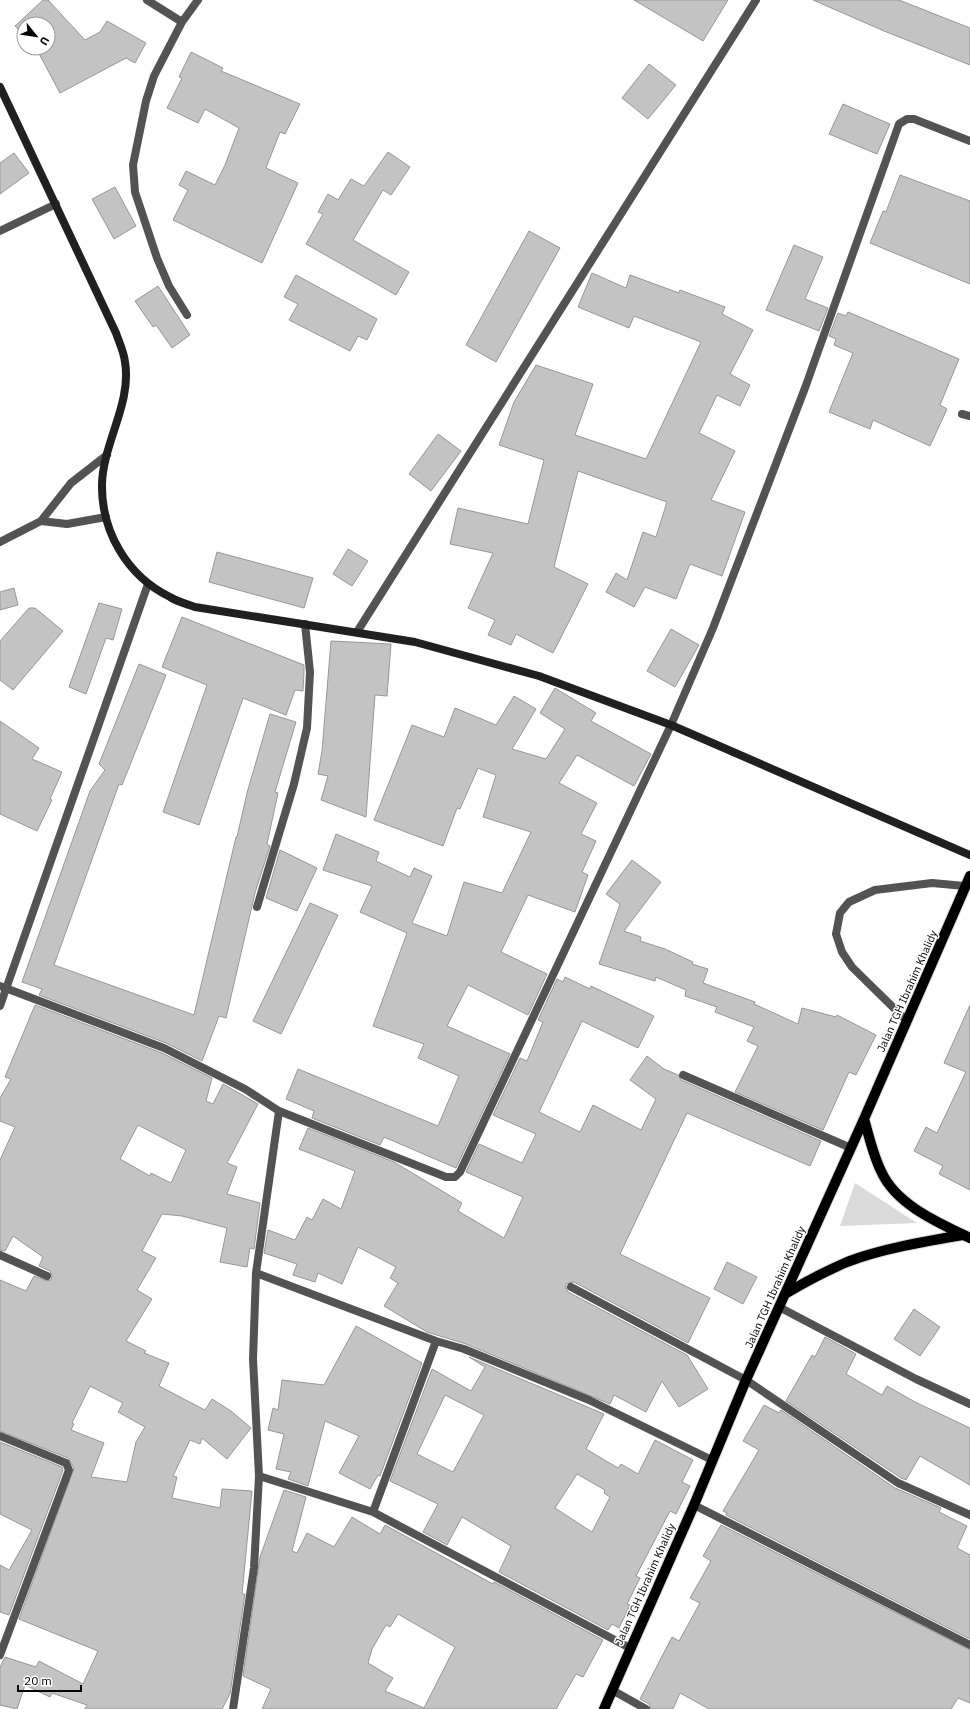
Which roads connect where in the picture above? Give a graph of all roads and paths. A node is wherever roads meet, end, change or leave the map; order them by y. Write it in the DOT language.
graph roads {
  1 [pos="147,0"];
  2 [pos="198,0"];
  3 [pos="756,0"];
  4 [pos="182,22"];
  5 [pos="0,87"];
  6 [pos="970,141"];
  7 [pos="56,204"];
  8 [pos="0,231"];
  9 [pos="187,315"];
  10 [pos="107,455"];
  11 [pos="106,517"];
  12 [pos="41,521"];
  13 [pos="0,542"];
  14 [pos="148,584"];
  15 [pos="305,624"];
  16 [pos="357,632"];
  17 [pos="671,725"];
  18 [pos="970,856"];
  19 [pos="970,876"];
  20 [pos="965,886"];
  21 [pos="257,907"];
  22 [pos="3,988"];
  23 [pos="0,1006"];
  24 [pos="907,1021"];
  25 [pos="683,1075"];
  26 [pos="279,1111"];
  27 [pos="864,1119"];
  28 [pos="851,1148"];
  29 [pos="966,1237"];
  30 [pos="0,1255"];
  31 [pos="256,1273"];
  32 [pos="47,1276"];
  33 [pos="570,1287"];
  34 [pos="785,1294"];
  35 [pos="779,1307"];
  36 [pos="436,1341"];
  37 [pos="746,1380"];
  38 [pos="970,1404"];
  39 [pos="0,1436"];
  40 [pos="712,1460"];
  41 [pos="259,1476"];
  42 [pos="694,1505"];
  43 [pos="373,1512"];
  44 [pos="970,1515"];
  45 [pos="970,1645"];
  46 [pos="630,1648"];
  47 [pos="0,1655"];
  48 [pos="612,1690"];
  49 [pos="233,1709"];
  50 [pos="604,1709"];
  51 [pos="646,1709"];
  1 -- 4 [label="street"];
  2 -- 4 [label="street"];
  3 -- 16 [label="street"];
  4 -- 9 [label="street"];
  5 -- 7 [label="street"];
  6 -- 17 [label="street"];
  7 -- 8 [label="street"];
  7 -- 10 [label="street"];
  10 -- 11 [label="street"];
  10 -- 12 [label="street"];
  11 -- 12 [label="street"];
  11 -- 14 [label="street"];
  12 -- 13 [label="street"];
  14 -- 15 [label="street"];
  14 -- 22 [label="street"];
  15 -- 16 [label="street"];
  15 -- 21 [label="street"];
  16 -- 17 [label="street"];
  17 -- 18 [label="street"];
  17 -- 26 [label="street"];
  19 -- 20 [label="main road, Jalan TGH Ibrahim Khalidy"];
  20 -- 24 [label="main road, Jalan TGH Ibrahim Khalidy"];
  20 -- 24 [label="street"];
  22 -- 23 [label="street"];
  22 -- 26 [label="street"];
  24 -- 27 [label="main road, Jalan TGH Ibrahim Khalidy"];
  25 -- 28 [label="street"];
  26 -- 31 [label="street"];
  27 -- 28 [label="main road, Jalan TGH Ibrahim Khalidy"];
  27 -- 29 [label="main road"];
  28 -- 34 [label="main road, Jalan TGH Ibrahim Khalidy"];
  29 -- 34 [label="main road"];
  30 -- 32 [label="street"];
  31 -- 36 [label="street"];
  31 -- 41 [label="street"];
  33 -- 37 [label="street"];
  34 -- 35 [label="main road, Jalan TGH Ibrahim Khalidy"];
  35 -- 37 [label="main road, Jalan TGH Ibrahim Khalidy"];
  35 -- 38 [label="street"];
  36 -- 40 [label="street"];
  36 -- 43 [label="street"];
  37 -- 40 [label="main road, Jalan TGH Ibrahim Khalidy"];
  37 -- 44 [label="street"];
  39 -- 47 [label="street"];
  40 -- 42 [label="main road, Jalan TGH Ibrahim Khalidy"];
  41 -- 43 [label="street"];
  41 -- 49 [label="street"];
  42 -- 45 [label="street"];
  42 -- 46 [label="main road, Jalan TGH Ibrahim Khalidy"];
  43 -- 46 [label="street"];
  46 -- 48 [label="main road, Jalan TGH Ibrahim Khalidy"];
  48 -- 50 [label="main road, Jalan TGH Ibrahim Khalidy"];
  48 -- 51 [label="street"];
}
